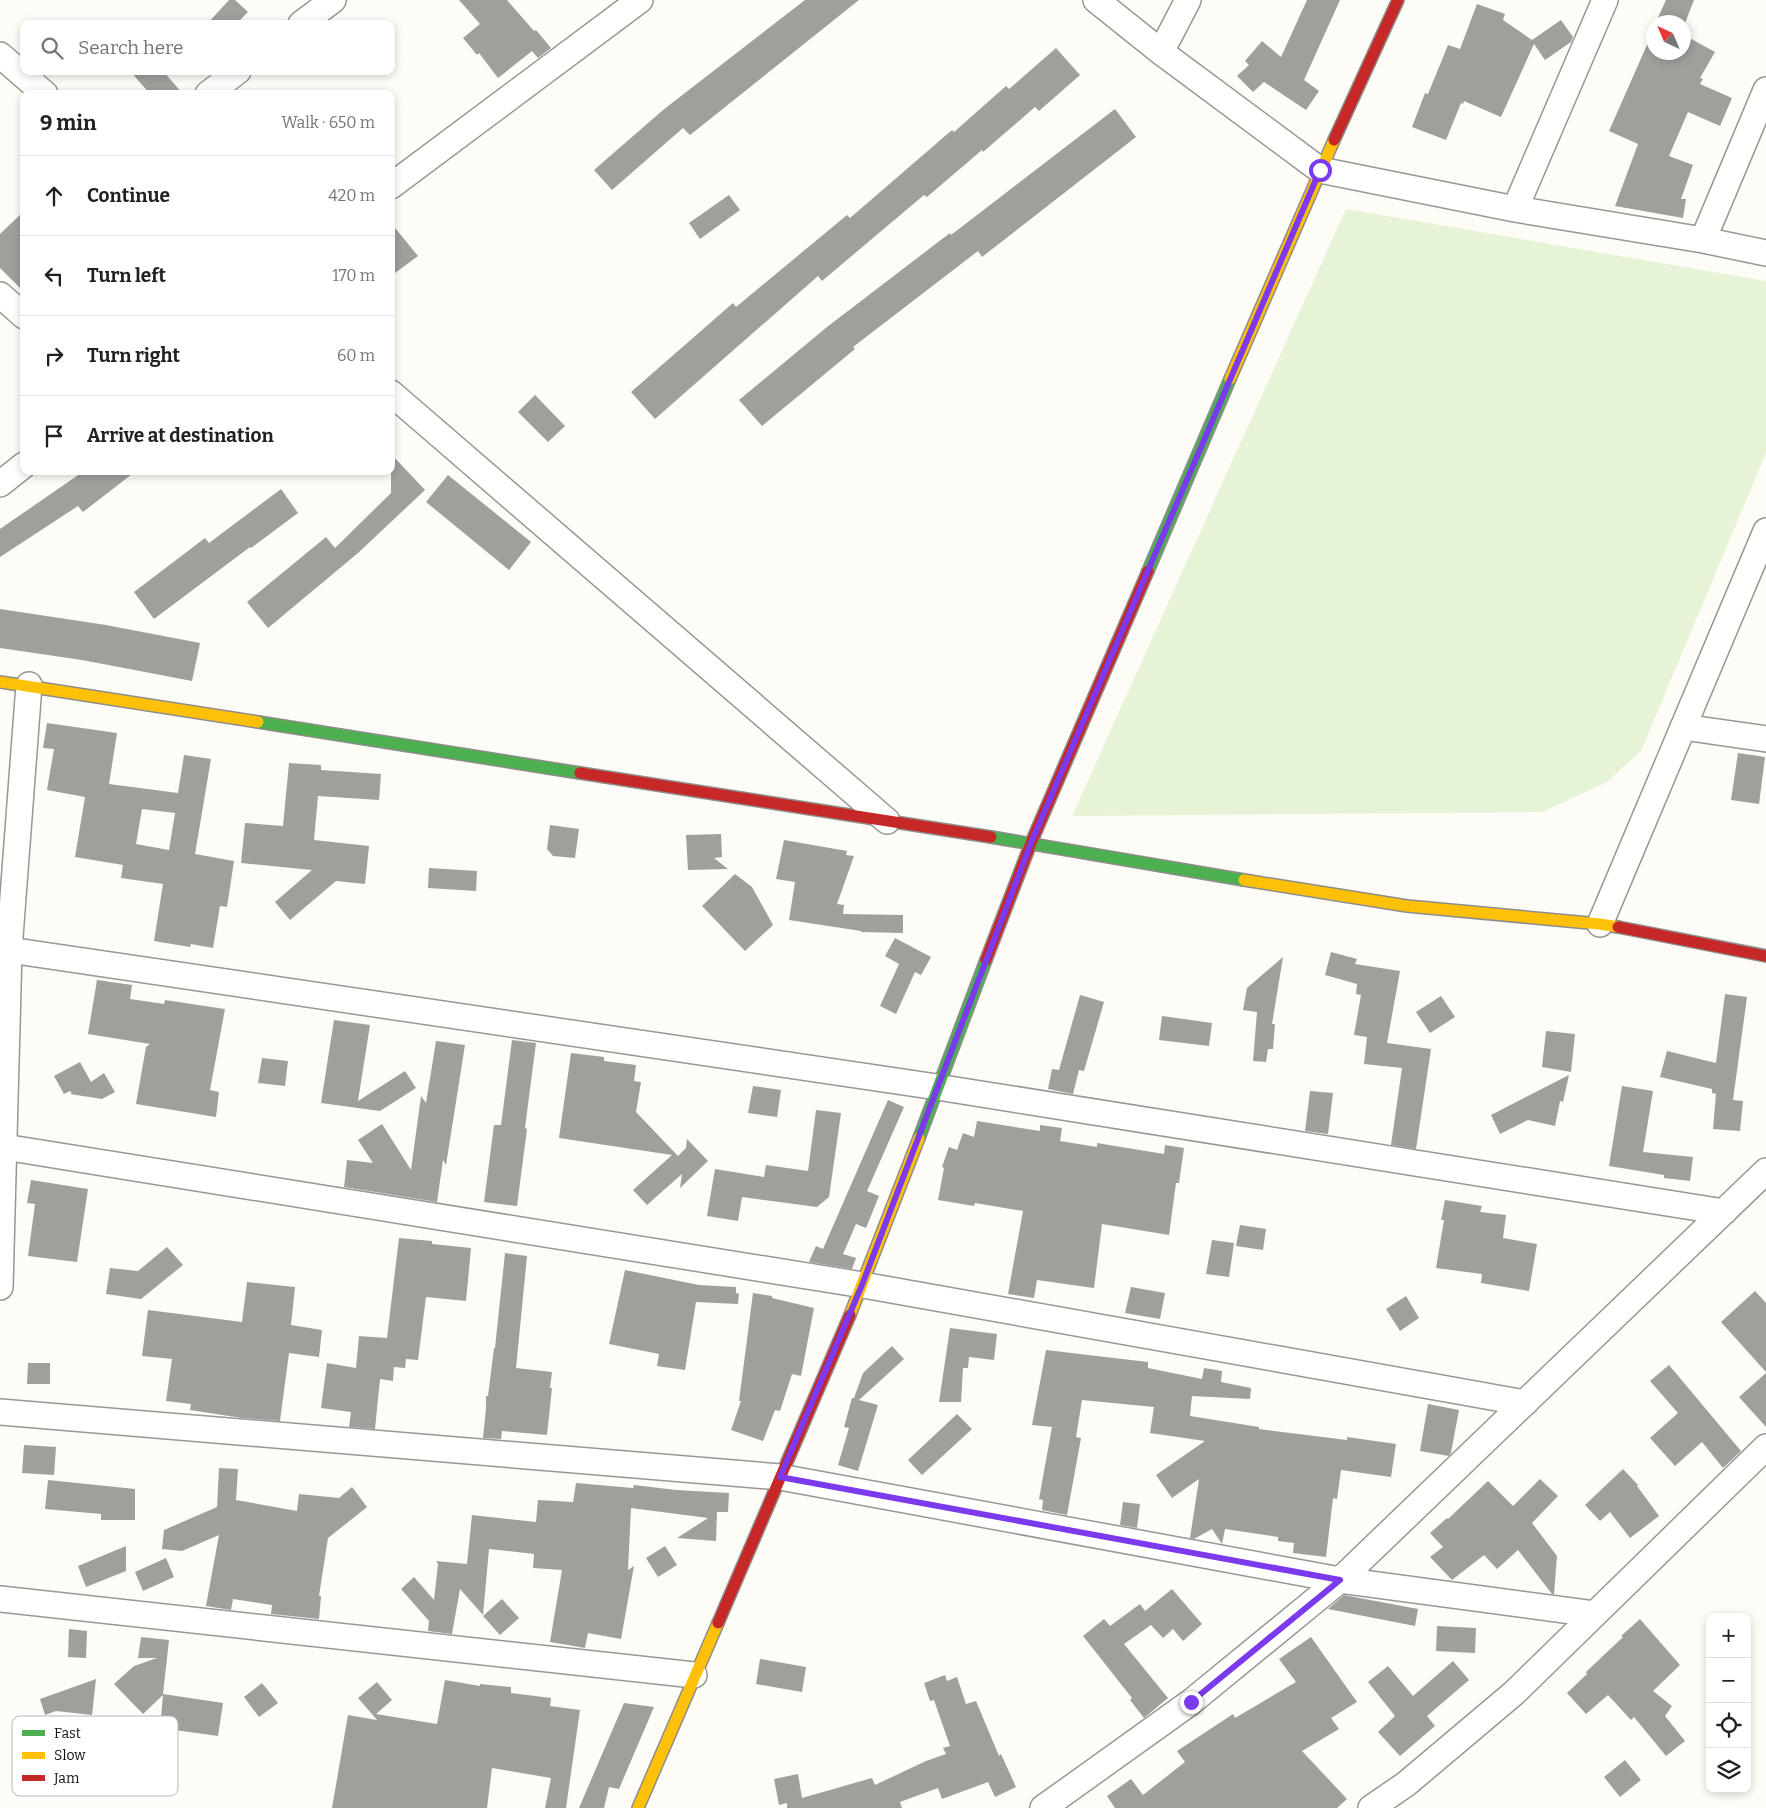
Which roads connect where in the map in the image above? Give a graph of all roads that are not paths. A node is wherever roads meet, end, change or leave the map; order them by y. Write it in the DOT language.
graph roads {
  1 [pos="333,0"];
  2 [pos="640,0"];
  3 [pos="1096,0"];
  4 [pos="1188,0"];
  5 [pos="1398,0"];
  6 [pos="1605,0"];
  7 [pos="306,20"];
  8 [pos="1161,52"];
  9 [pos="0,55"];
  10 [pos="20,72"];
  11 [pos="23,75"];
  12 [pos="233,75"];
  13 [pos="40,90"];
  14 [pos="213,90"];
  15 [pos="1766,90"];
  16 [pos="1320,170"];
  17 [pos="395,183"];
  18 [pos="1515,209"];
  19 [pos="1703,240"];
  20 [pos="1766,254"];
  21 [pos="0,295"];
  22 [pos="20,312"];
  23 [pos="395,396"];
  24 [pos="20,468"];
  25 [pos="0,484"];
  26 [pos="1766,531"];
  27 [pos="0,682"];
  28 [pos="29,686"];
  29 [pos="1683,727"];
  30 [pos="1766,739"];
  31 [pos="887,821"];
  32 [pos="1031,843"];
  33 [pos="1600,924"];
  34 [pos="9,950"];
  35 [pos="1766,956"];
  36 [pos="937,1087"];
  37 [pos="4,1147"];
  38 [pos="1766,1171"];
  39 [pos="1724,1212"];
  40 [pos="862,1285"];
  41 [pos="0,1287"];
  42 [pos="1525,1403"];
  43 [pos="0,1412"];
  44 [pos="1764,1452"];
  45 [pos="780,1477"];
  46 [pos="1340,1580"];
  47 [pos="0,1599"];
  48 [pos="1594,1614"];
  49 [pos="694,1675"];
  50 [pos="638,1808"];
  51 [pos="1043,1808"];
  52 [pos="1371,1808"];
  1 -- 7 [label="street"];
  2 -- 17 [label="street"];
  3 -- 8 [label="street"];
  4 -- 8 [label="street"];
  5 -- 16 [label="street"];
  6 -- 18 [label="street"];
  8 -- 16 [label="street"];
  9 -- 10 [label="street"];
  11 -- 13 [label="street"];
  12 -- 14 [label="street"];
  15 -- 19 [label="street"];
  16 -- 18 [label="street"];
  16 -- 32 [label="street"];
  18 -- 19 [label="street"];
  19 -- 20 [label="street"];
  21 -- 22 [label="street"];
  23 -- 31 [label="street"];
  24 -- 25 [label="street"];
  26 -- 29 [label="street"];
  27 -- 28 [label="street"];
  28 -- 31 [label="street"];
  28 -- 34 [label="street"];
  29 -- 30 [label="street"];
  29 -- 33 [label="street"];
  31 -- 32 [label="street"];
  32 -- 33 [label="street"];
  32 -- 36 [label="street"];
  33 -- 35 [label="street"];
  34 -- 36 [label="street"];
  34 -- 37 [label="street"];
  36 -- 39 [label="street"];
  36 -- 40 [label="street"];
  37 -- 40 [label="street"];
  37 -- 41 [label="street"];
  38 -- 39 [label="street"];
  39 -- 42 [label="street"];
  40 -- 42 [label="street"];
  40 -- 45 [label="street"];
  42 -- 46 [label="street"];
  43 -- 45 [label="street"];
  44 -- 48 [label="street"];
  45 -- 46 [label="street"];
  45 -- 49 [label="street"];
  46 -- 48 [label="street"];
  46 -- 51 [label="street"];
  47 -- 49 [label="street"];
  48 -- 52 [label="street"];
  49 -- 50 [label="street"];
}
